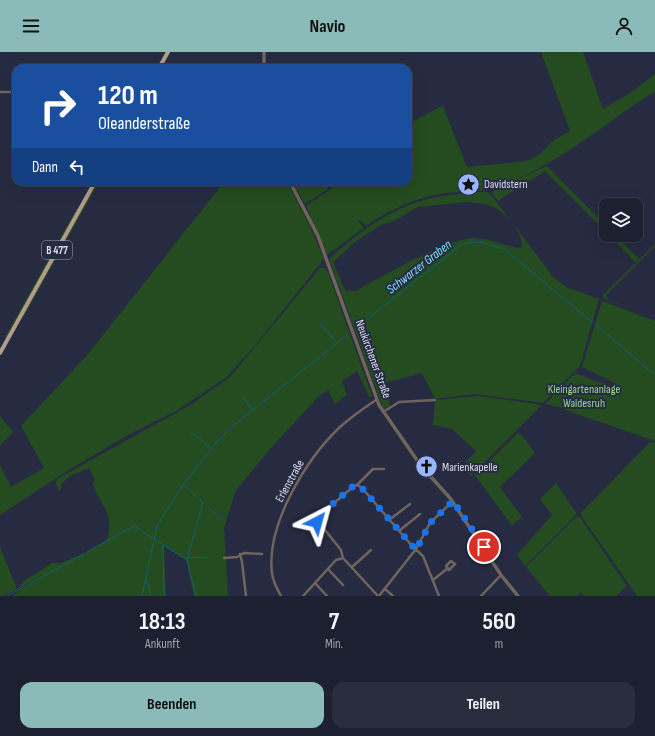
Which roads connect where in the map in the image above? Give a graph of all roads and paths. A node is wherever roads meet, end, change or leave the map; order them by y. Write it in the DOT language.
graph roads {
  1 [pos="168,52"];
  2 [pos="264,52"];
  3 [pos="161,64"];
  4 [pos="264,64"];
  5 [pos="0,92"];
  6 [pos="12,92"];
  7 [pos="93,186"];
  8 [pos="292,186"];
  9 [pos="0,353"];
  10 [pos="376,400"];
  11 [pos="435,400"];
  12 [pos="383,412"];
  13 [pos="384,469"];
  14 [pos="358,485"];
  15 [pos="453,501"];
  16 [pos="410,504"];
  17 [pos="420,514"];
  18 [pos="389,520"];
  19 [pos="399,531"];
  20 [pos="484,547"];
  21 [pos="371,550"];
  22 [pos="416,550"];
  23 [pos="240,554"];
  24 [pos="262,554"];
  25 [pos="477,554"];
  26 [pos="224,558"];
  27 [pos="343,558"];
  28 [pos="352,567"];
  29 [pos="448,568"];
  30 [pos="328,569"];
  31 [pos="501,575"];
  32 [pos="433,580"];
  33 [pos="315,583"];
  34 [pos="343,585"];
  35 [pos="385,589"];
  36 [pos="246,596"];
  37 [pos="281,596"];
  38 [pos="303,596"];
  39 [pos="327,596"];
  40 [pos="379,596"];
  41 [pos="393,596"];
  42 [pos="440,596"];
  43 [pos="481,596"];
  44 [pos="518,596"];
  1 -- 3 [label="main road"];
  2 -- 4 [label="street"];
  5 -- 6 [label="street"];
  7 -- 9 [label="main road, B 477"];
  8 -- 10 [label="street, Neukirchener Straße"];
  10 -- 12 [label="street, Neukirchener Straße"];
  10 -- 37 [label="street, Erlenstraße"];
  11 -- 12 [label="street"];
  12 -- 15 [label="street, Neukirchener Straße"];
  13 -- 14 [label="street"];
  14 -- 18 [label="street"];
  14 -- 27 [label="street"];
  15 -- 20 [label="street, Neukirchener Straße"];
  15 -- 22 [label="street"];
  16 -- 18 [label="street"];
  17 -- 19 [label="street"];
  18 -- 19 [label="street"];
  19 -- 22 [label="street"];
  20 -- 25 [label="street"];
  20 -- 31 [label="street, Neukirchener Straße"];
  21 -- 28 [label="street"];
  22 -- 32 [label="street"];
  22 -- 35 [label="street"];
  23 -- 24 [label="street"];
  23 -- 26 [label="street"];
  23 -- 36 [label="street"];
  27 -- 28 [label="street"];
  27 -- 30 [label="street"];
  28 -- 40 [label="street"];
  29 -- 32 [label="street"];
  30 -- 33 [label="street"];
  30 -- 34 [label="street"];
  31 -- 43 [label="street"];
  31 -- 44 [label="street, Neukirchener Straße"];
  32 -- 42 [label="street"];
  33 -- 38 [label="street"];
  33 -- 39 [label="street"];
  35 -- 40 [label="street"];
  35 -- 41 [label="street"];
}
